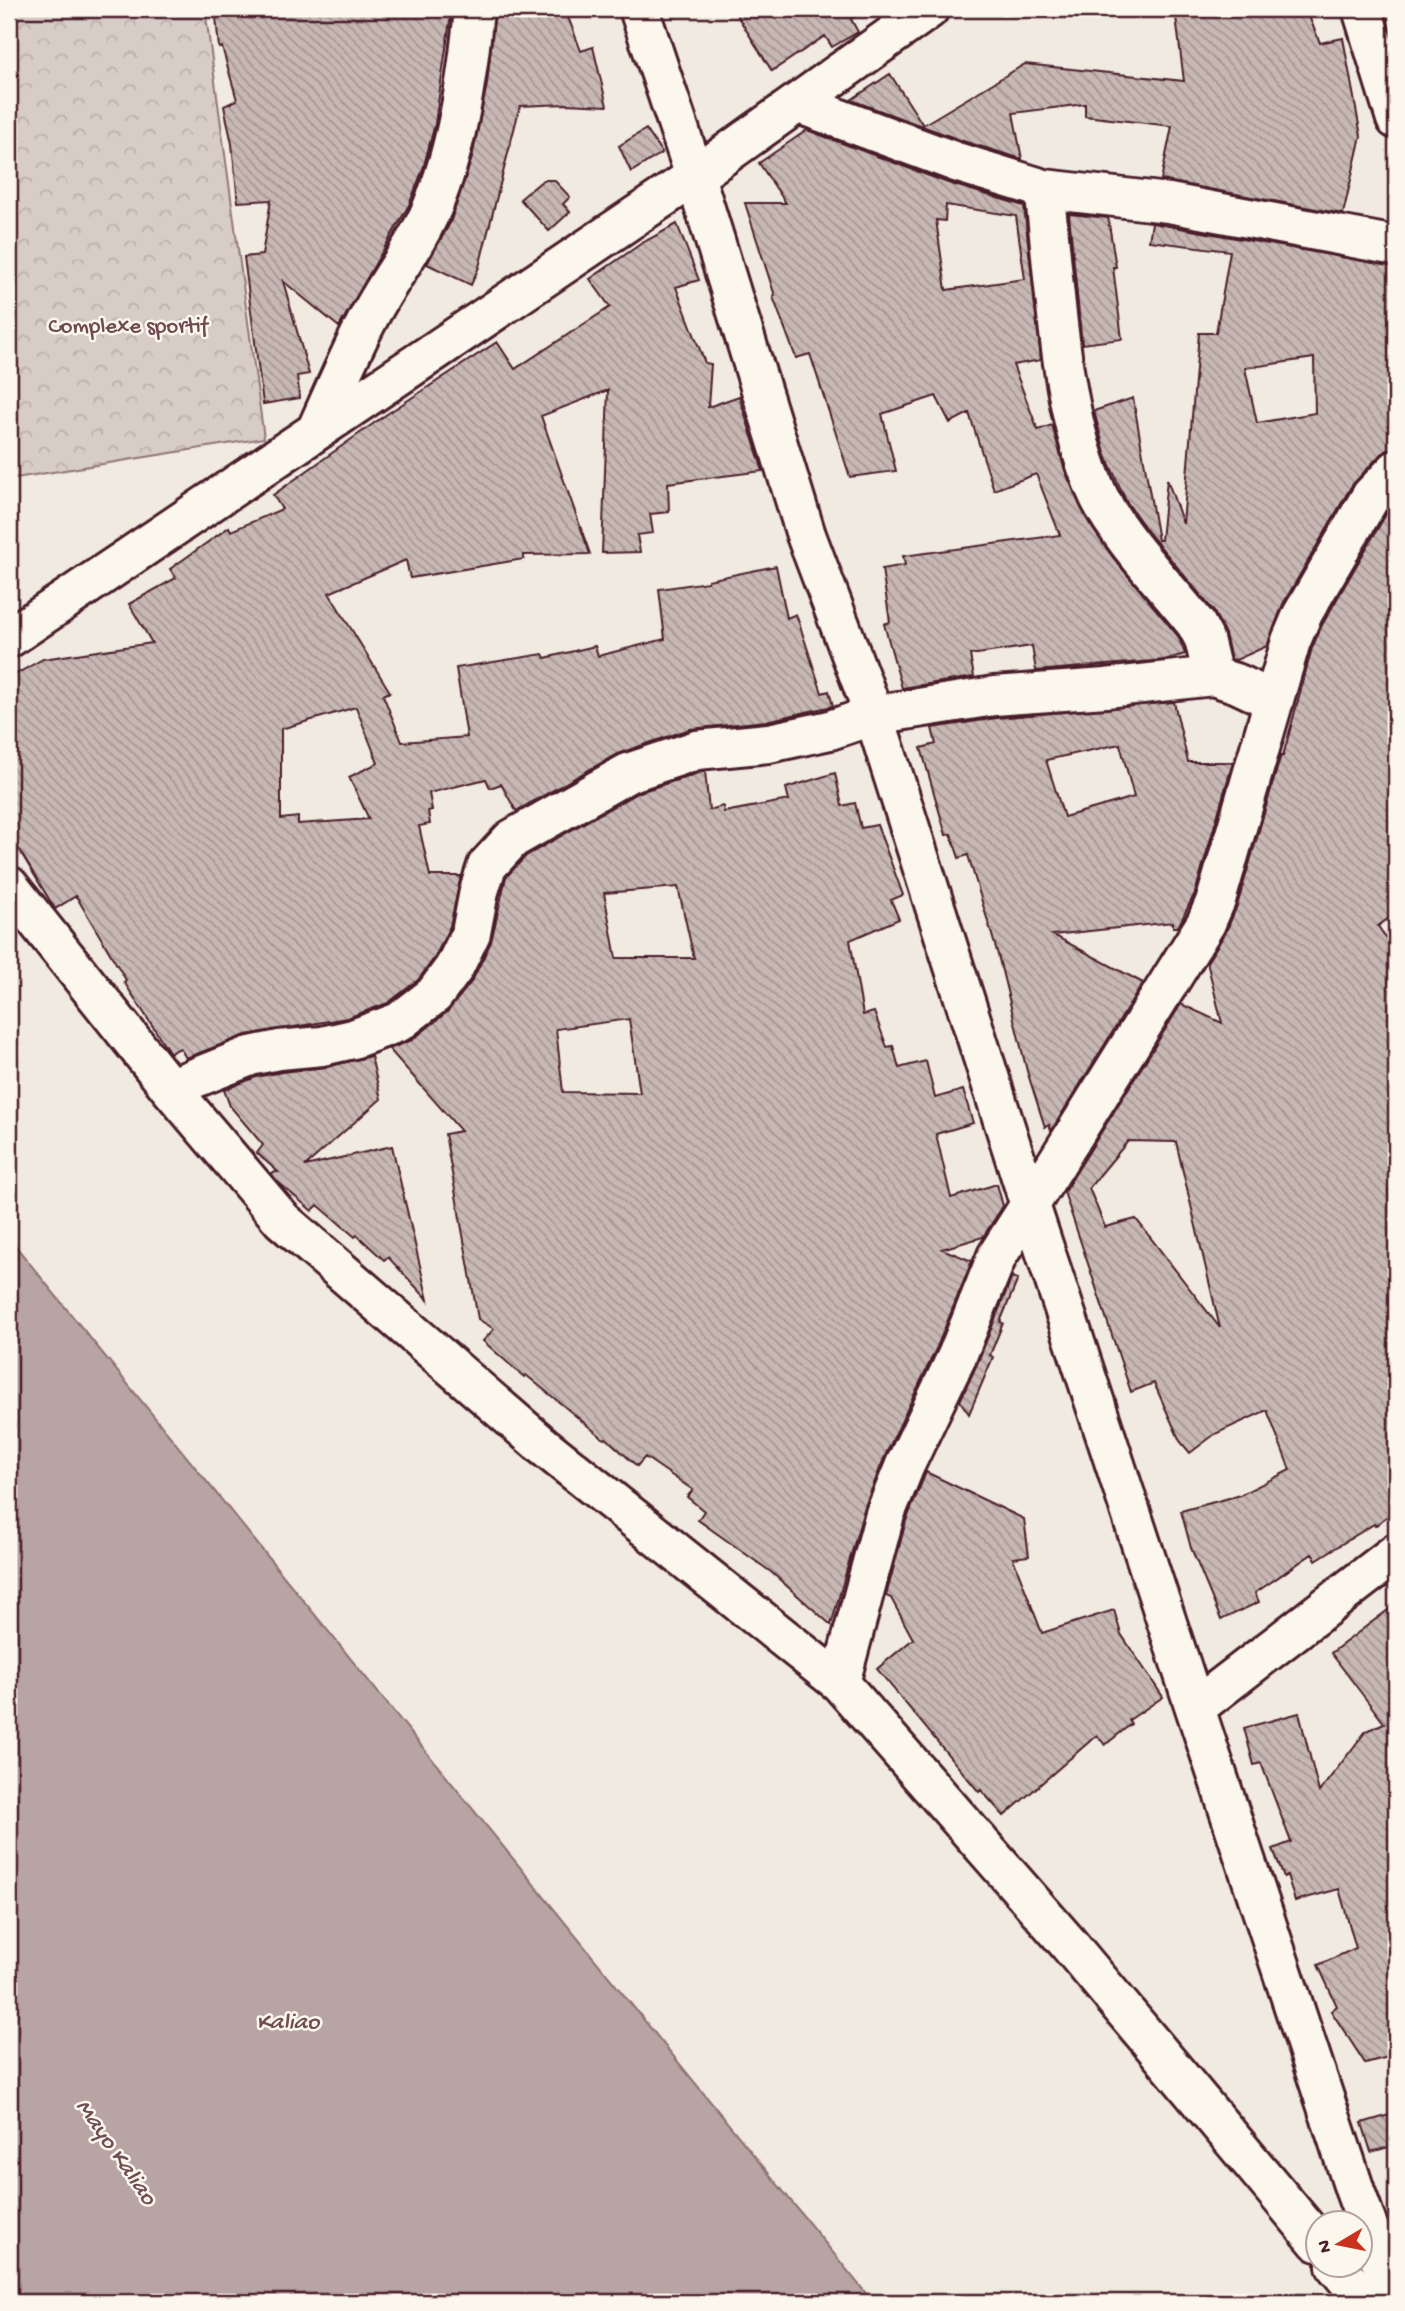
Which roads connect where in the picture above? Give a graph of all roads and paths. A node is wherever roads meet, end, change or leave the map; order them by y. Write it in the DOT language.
graph roads {
  1 [pos="474,9"];
  2 [pos="639,9"];
  3 [pos="929,9"];
  4 [pos="1362,9"];
  5 [pos="797,103"];
  6 [pos="1396,119"];
  7 [pos="695,176"];
  8 [pos="1044,189"];
  9 [pos="1396,246"];
  10 [pos="316,431"];
  11 [pos="1396,470"];
  12 [pos="9,638"];
  13 [pos="1213,676"];
  14 [pos="1274,701"];
  15 [pos="874,715"];
  16 [pos="9,886"];
  17 [pos="170,1088"];
  18 [pos="1030,1205"];
  19 [pos="1396,1553"];
  20 [pos="840,1683"];
  21 [pos="1195,1708"];
  22 [pos="1304,2225"];
  23 [pos="1348,2280"];
  24 [pos="1366,2302"];
  25 [pos="1396,2302"];
  1 -- 10 [label="street"];
  2 -- 7 [label="street"];
  3 -- 5 [label="street"];
  4 -- 6 [label="street"];
  5 -- 7 [label="street"];
  5 -- 8 [label="street"];
  7 -- 10 [label="street"];
  7 -- 15 [label="street"];
  8 -- 9 [label="street"];
  8 -- 13 [label="street"];
  10 -- 12 [label="street"];
  11 -- 14 [label="street"];
  13 -- 14 [label="street"];
  13 -- 15 [label="street"];
  14 -- 18 [label="street"];
  15 -- 17 [label="street"];
  15 -- 18 [label="street"];
  16 -- 17 [label="street"];
  17 -- 20 [label="street"];
  18 -- 20 [label="street"];
  18 -- 21 [label="street"];
  19 -- 21 [label="street"];
  20 -- 22 [label="street"];
  21 -- 25 [label="street"];
  23 -- 24 [label="street"];
}
